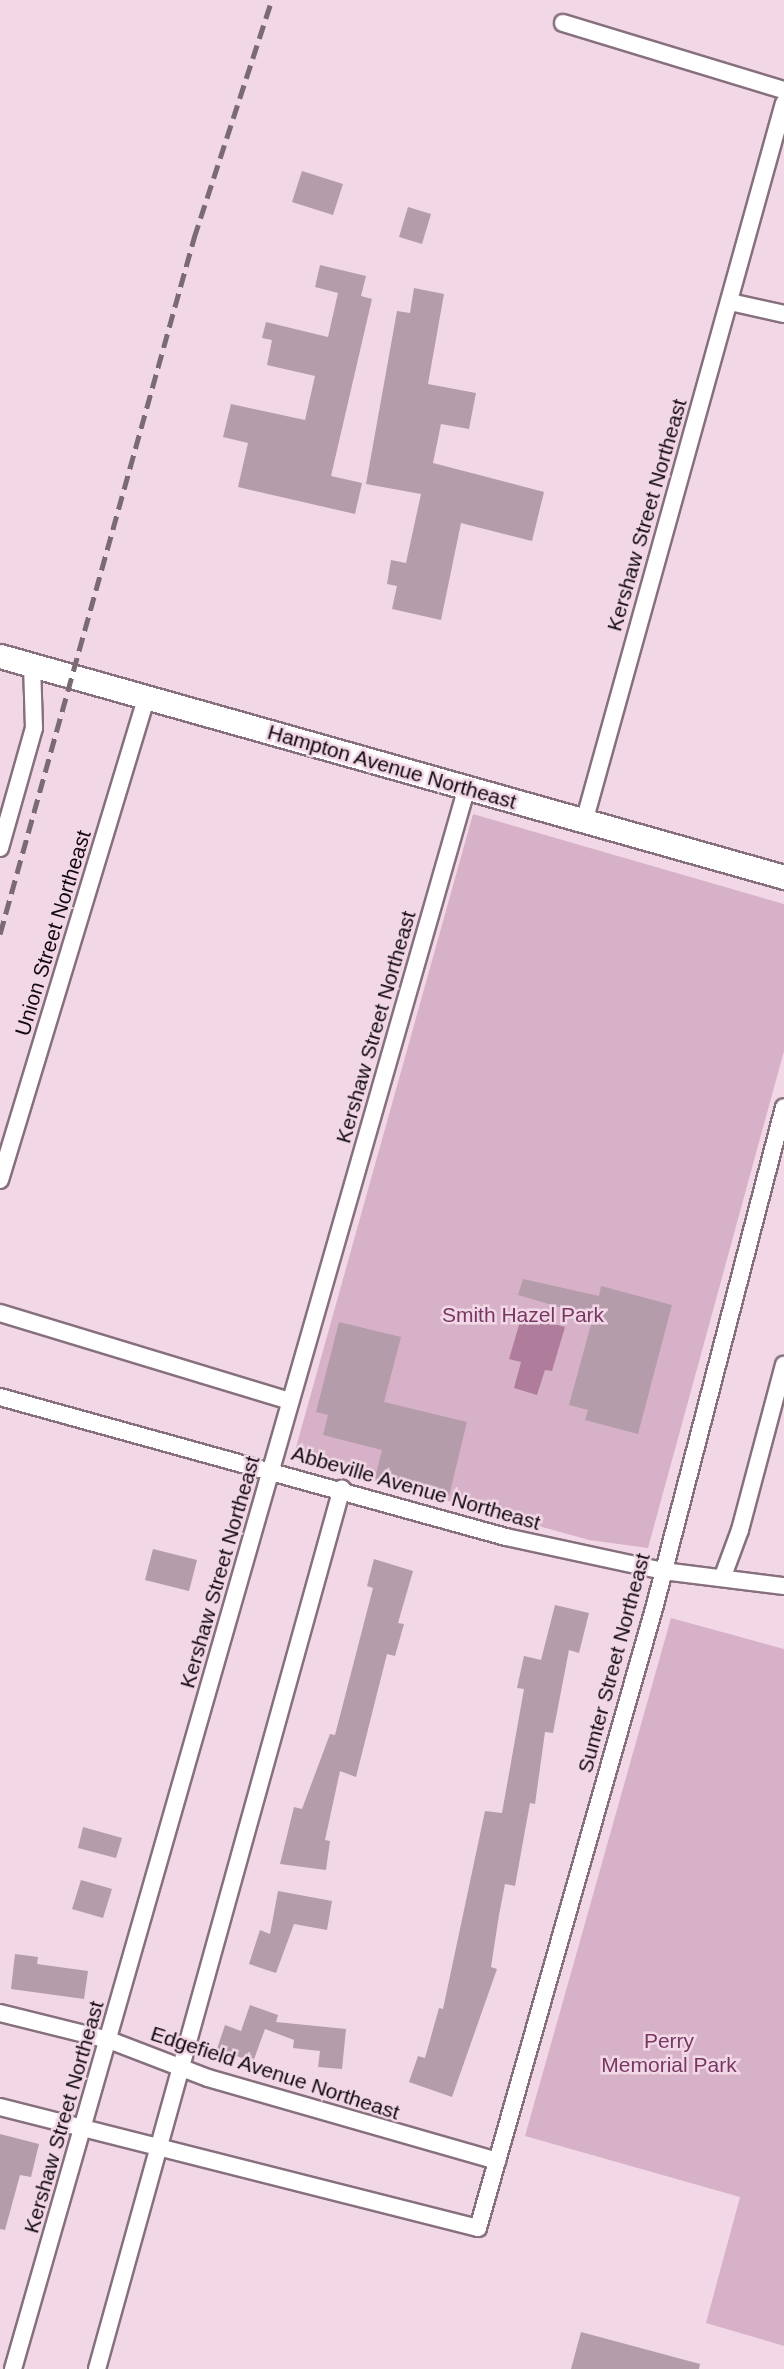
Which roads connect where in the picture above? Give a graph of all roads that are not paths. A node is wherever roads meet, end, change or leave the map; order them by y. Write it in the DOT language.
graph roads {
  1 [pos="563,23"];
  2 [pos="784,90"];
  3 [pos="784,103"];
  4 [pos="730,302"];
  5 [pos="784,314"];
  6 [pos="0,656"];
  7 [pos="32,665"];
  8 [pos="146,699"];
  9 [pos="467,787"];
  10 [pos="584,822"];
  11 [pos="0,848"];
  12 [pos="784,877"];
  13 [pos="784,1107"];
  14 [pos="0,1180"];
  15 [pos="0,1313"];
  16 [pos="784,1365"];
  17 [pos="0,1397"];
  18 [pos="290,1401"];
  19 [pos="271,1469"];
  20 [pos="342,1488"];
  21 [pos="663,1571"];
  22 [pos="723,1576"];
  23 [pos="784,1586"];
  24 [pos="0,2013"];
  25 [pos="109,2040"];
  26 [pos="181,2069"];
  27 [pos="0,2107"];
  28 [pos="84,2126"];
  29 [pos="159,2145"];
  30 [pos="496,2161"];
  31 [pos="13,2369"];
  32 [pos="97,2369"];
  1 -- 2 [label="street"];
  3 -- 4 [label="street, Kershaw Street Northeast"];
  4 -- 5 [label="street"];
  4 -- 10 [label="street, Kershaw Street Northeast"];
  6 -- 7 [label="street, Hampton Avenue Northeast"];
  7 -- 8 [label="street, Hampton Avenue Northeast"];
  7 -- 11 [label="street"];
  8 -- 9 [label="street, Hampton Avenue Northeast"];
  8 -- 14 [label="street, Union Street Northeast"];
  9 -- 10 [label="street, Hampton Avenue Northeast"];
  9 -- 18 [label="street, Kershaw Street Northeast"];
  10 -- 12 [label="street, Hampton Avenue Northeast"];
  13 -- 21 [label="street, Sumter Street Northeast"];
  15 -- 18 [label="street"];
  16 -- 22 [label="street"];
  17 -- 19 [label="street, Abbeville Avenue Northeast"];
  18 -- 19 [label="street, Kershaw Street Northeast"];
  19 -- 20 [label="street, Abbeville Avenue Northeast"];
  19 -- 25 [label="street, Kershaw Street Northeast"];
  20 -- 21 [label="street, Abbeville Avenue Northeast"];
  20 -- 26 [label="street"];
  21 -- 22 [label="street, Abbeville Avenue Northeast"];
  21 -- 30 [label="street, Sumter Street Northeast"];
  22 -- 23 [label="street, Abbeville Avenue Northeast"];
  24 -- 25 [label="street, Edgefield Avenue Northeast"];
  25 -- 26 [label="street, Edgefield Avenue Northeast"];
  25 -- 28 [label="street, Kershaw Street Northeast"];
  26 -- 29 [label="street"];
  26 -- 30 [label="street, Edgefield Avenue Northeast"];
  27 -- 28 [label="street"];
  28 -- 29 [label="street"];
  28 -- 31 [label="street, Kershaw Street Northeast"];
  29 -- 30 [label="street, Sumter Street Northeast"];
  29 -- 32 [label="street"];
}
